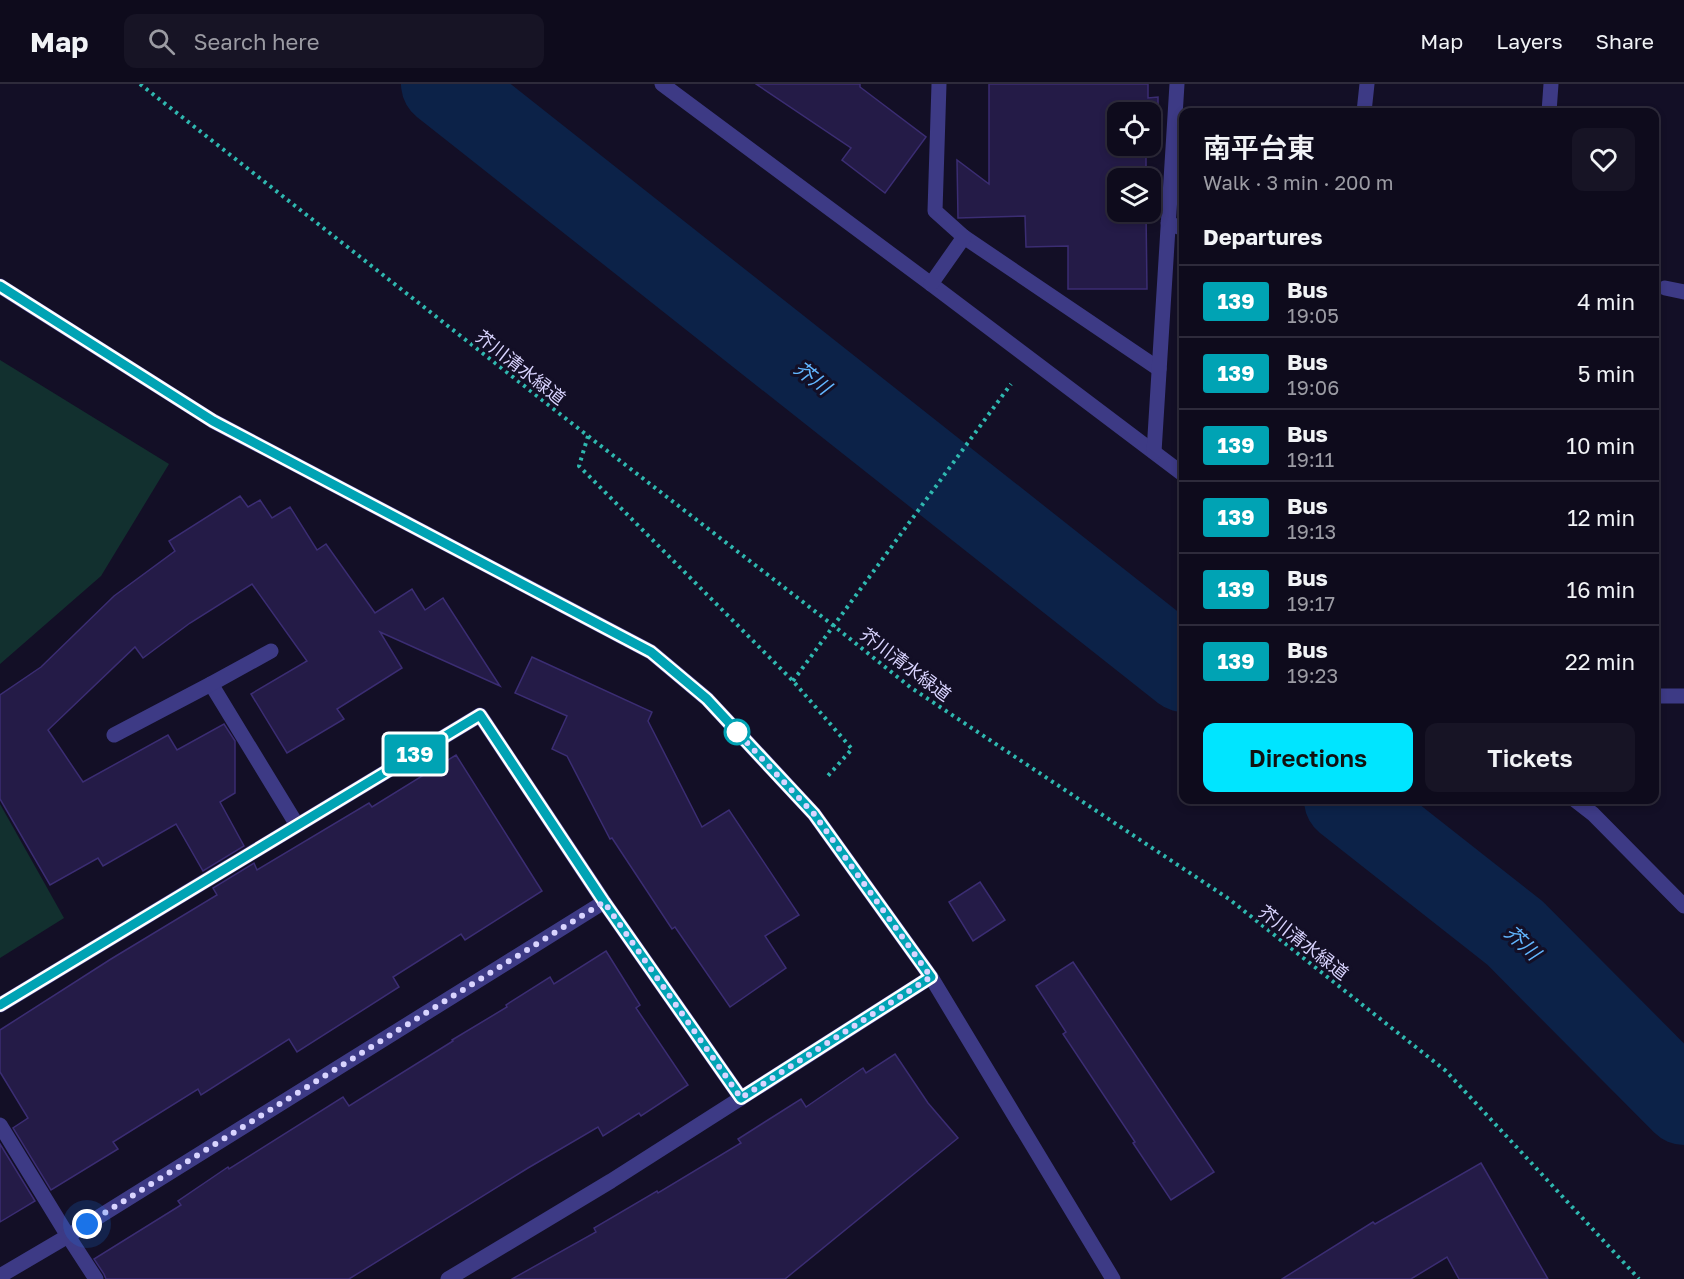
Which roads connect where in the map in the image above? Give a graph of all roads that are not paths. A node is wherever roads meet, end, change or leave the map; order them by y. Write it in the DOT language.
graph roads {
  1 [pos="662,84"];
  2 [pos="939,84"];
  3 [pos="1177,84"];
  4 [pos="1367,84"];
  5 [pos="1551,84"];
  6 [pos="1364,108"];
  7 [pos="1549,108"];
  8 [pos="1168,223"];
  9 [pos="1179,227"];
  10 [pos="963,237"];
  11 [pos="931,284"];
  12 [pos="0,286"];
  13 [pos="1665,288"];
  14 [pos="1684,292"];
  15 [pos="1159,369"];
  16 [pos="1154,452"];
  17 [pos="1179,471"];
  18 [pos="271,651"];
  19 [pos="212,684"];
  20 [pos="1659,696"];
  21 [pos="1684,696"];
  22 [pos="114,735"];
  23 [pos="1580,804"];
  24 [pos="297,825"];
  25 [pos="604,902"];
  26 [pos="1684,906"];
  27 [pos="931,977"];
  28 [pos="0,1005"];
  29 [pos="741,1098"];
  30 [pos="0,1125"];
  31 [pos="68,1236"];
  32 [pos="0,1276"];
  33 [pos="96,1279"];
  34 [pos="448,1279"];
  35 [pos="1113,1279"];
  1 -- 11 [label="street"];
  2 -- 10 [label="street"];
  3 -- 8 [label="street"];
  4 -- 6 [label="street"];
  5 -- 7 [label="street"];
  8 -- 9 [label="street"];
  8 -- 15 [label="street"];
  10 -- 11 [label="street"];
  10 -- 15 [label="street"];
  11 -- 16 [label="street"];
  12 -- 27 [label="street"];
  13 -- 14 [label="street"];
  15 -- 16 [label="street"];
  16 -- 17 [label="street"];
  18 -- 19 [label="street"];
  19 -- 22 [label="street"];
  19 -- 24 [label="street"];
  20 -- 21 [label="street"];
  23 -- 26 [label="street"];
  24 -- 25 [label="street"];
  24 -- 28 [label="street"];
  25 -- 29 [label="street"];
  25 -- 31 [label="street"];
  27 -- 29 [label="street"];
  27 -- 35 [label="street"];
  29 -- 34 [label="street"];
  30 -- 31 [label="street"];
  31 -- 32 [label="street"];
  31 -- 33 [label="street"];
}
